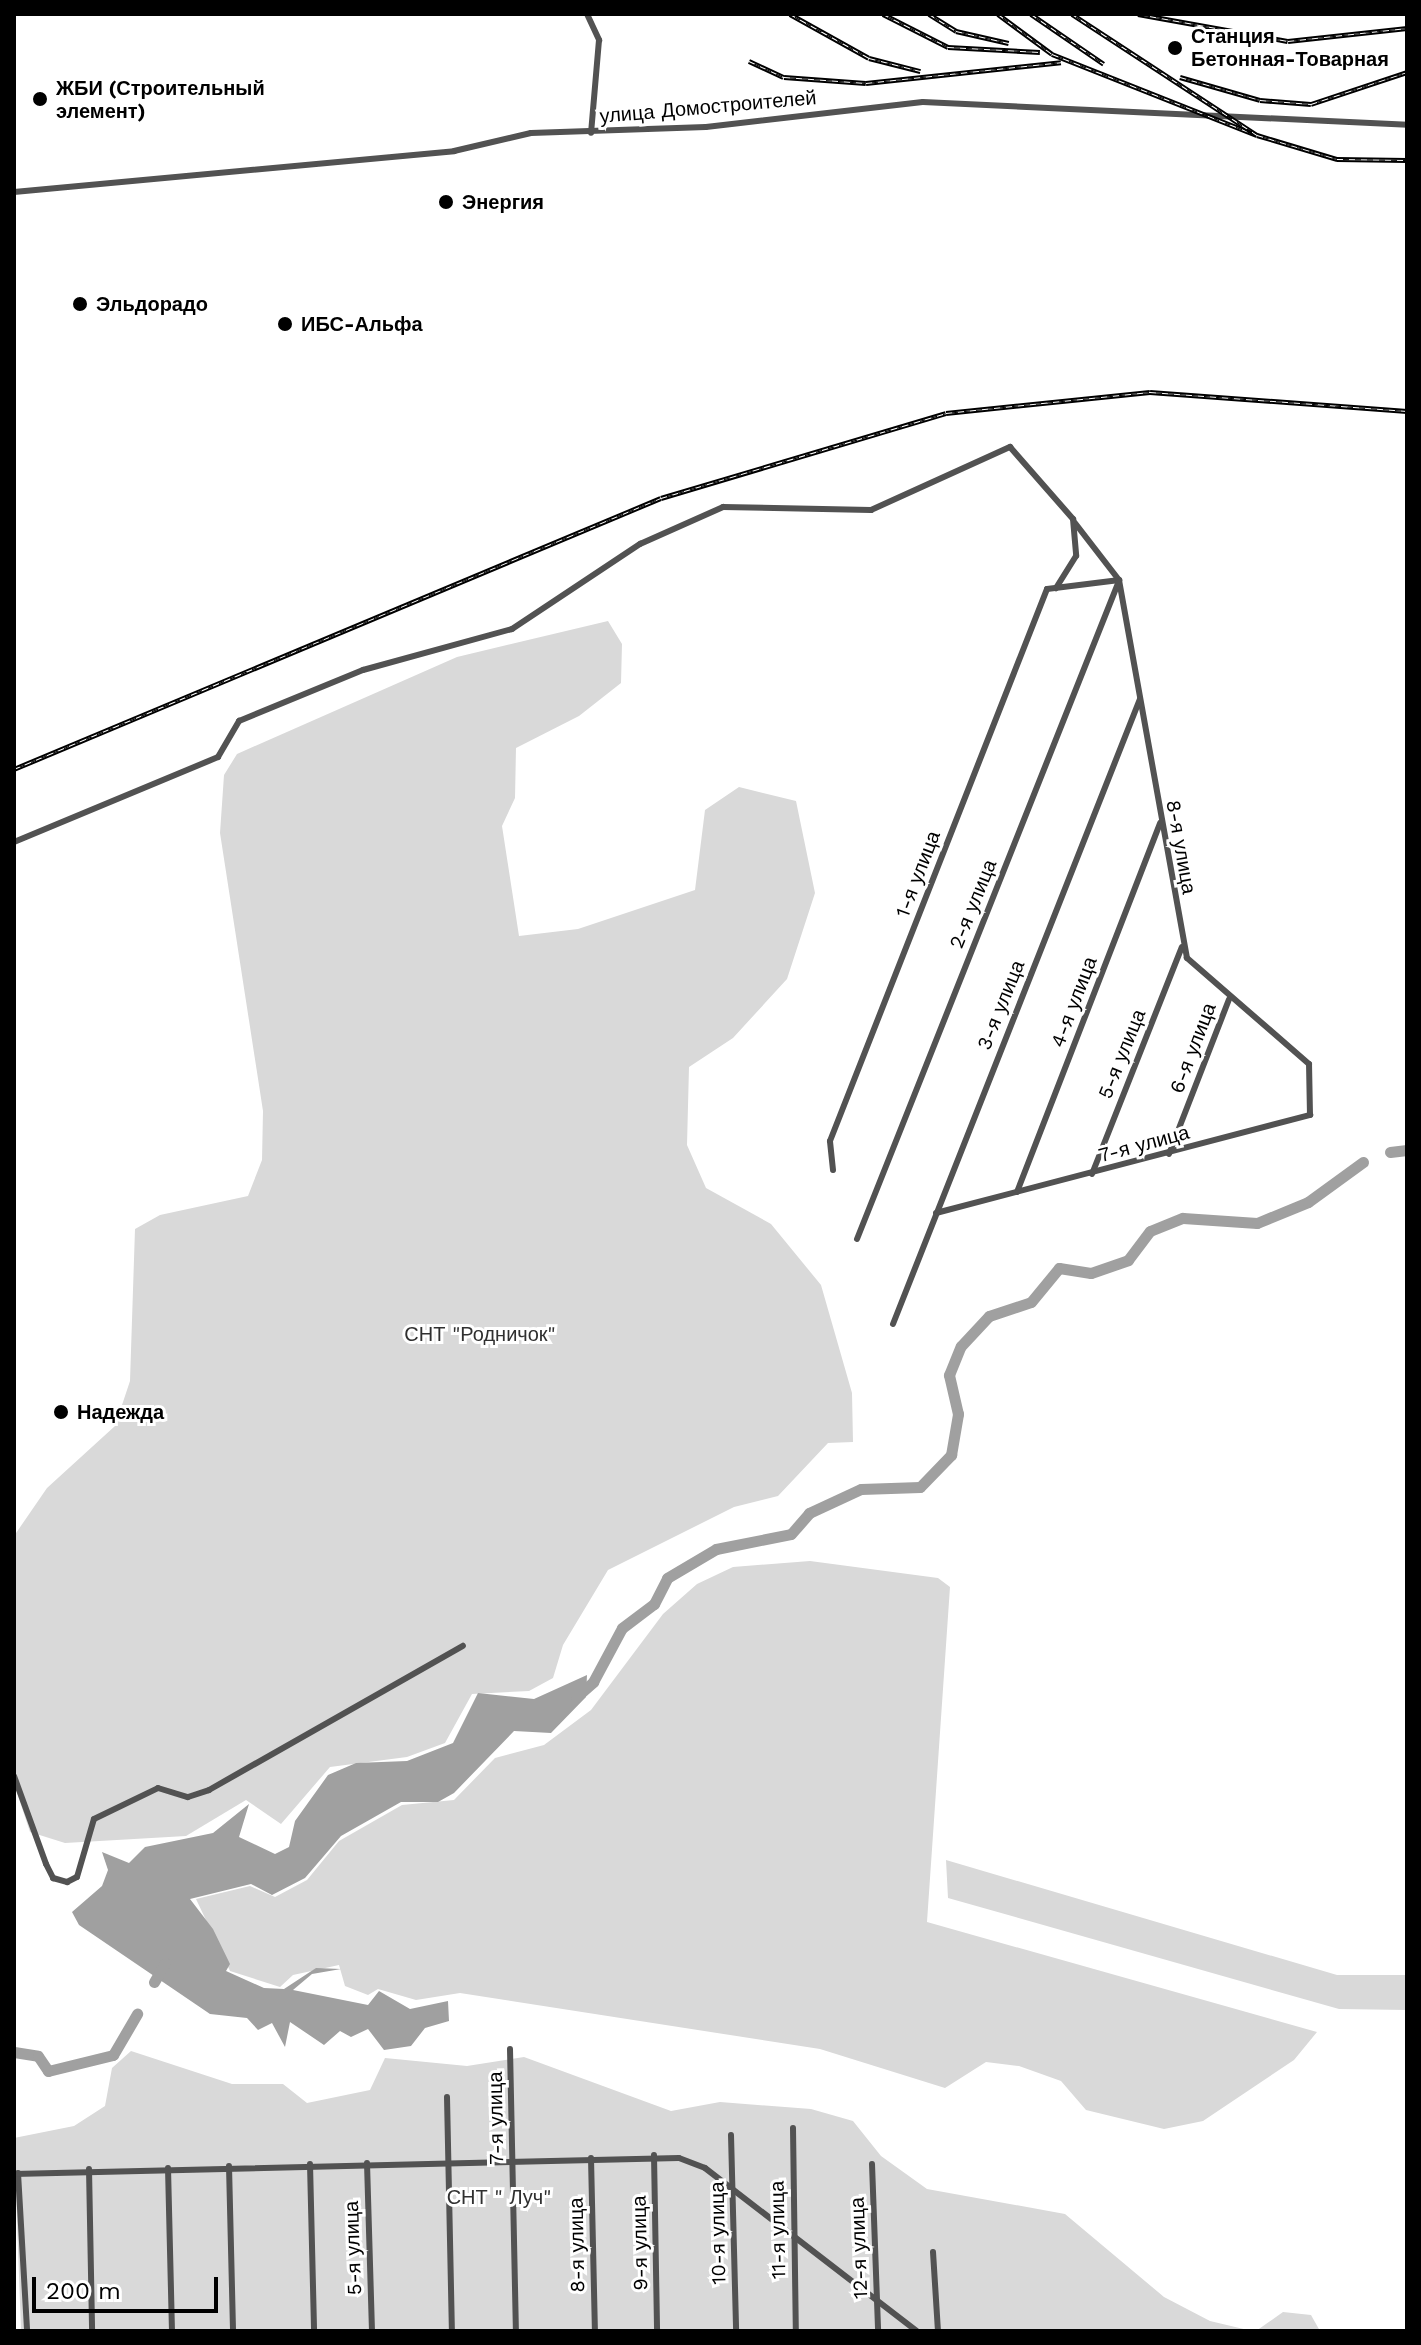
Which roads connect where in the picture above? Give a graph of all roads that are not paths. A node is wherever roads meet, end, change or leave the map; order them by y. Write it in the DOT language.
graph roads {
  1 [pos="587,14"];
  2 [pos="1407,125"];
  3 [pos="591,133"];
  4 [pos="14,192"];
  5 [pos="1073,519"];
  6 [pos="1119,580"];
  7 [pos="1056,588"];
  8 [pos="1140,699"];
  9 [pos="1161,822"];
  10 [pos="14,842"];
  11 [pos="1182,945"];
  12 [pos="1229,999"];
  13 [pos="1169,1154"];
  14 [pos="833,1170"];
  15 [pos="1092,1174"];
  16 [pos="1017,1192"];
  17 [pos="936,1213"];
  18 [pos="857,1239"];
  19 [pos="893,1324"];
  20 [pos="463,1646"];
  21 [pos="14,1776"];
  22 [pos="510,2049"];
  23 [pos="447,2097"];
  24 [pos="793,2128"];
  25 [pos="731,2135"];
  26 [pos="654,2155"];
  27 [pos="591,2158"];
  28 [pos="512,2159"];
  29 [pos="449,2160"];
  30 [pos="367,2163"];
  31 [pos="310,2164"];
  32 [pos="872,2164"];
  33 [pos="229,2166"];
  34 [pos="168,2168"];
  35 [pos="89,2169"];
  36 [pos="16,2174"];
  37 [pos="734,2190"];
  38 [pos="796,2240"];
  39 [pos="933,2252"];
  40 [pos="877,2301"];
  41 [pos="27,2331"];
  42 [pos="92,2331"];
  43 [pos="172,2331"];
  44 [pos="233,2331"];
  45 [pos="314,2331"];
  46 [pos="372,2331"];
  47 [pos="452,2331"];
  48 [pos="516,2331"];
  49 [pos="595,2331"];
  50 [pos="657,2331"];
  51 [pos="736,2331"];
  52 [pos="796,2331"];
  53 [pos="878,2331"];
  54 [pos="917,2331"];
  55 [pos="938,2331"];
  1 -- 3 [label="street"];
  2 -- 3 [label="street, улица Домостроителей"];
  3 -- 4 [label="street, улица Домостроителей"];
  5 -- 6 [label="street"];
  5 -- 7 [label="street"];
  5 -- 10 [label="street"];
  6 -- 7 [label="street"];
  6 -- 8 [label="street, 8-я улица"];
  6 -- 18 [label="street, 2-я улица"];
  7 -- 14 [label="street, 1-я улица"];
  8 -- 9 [label="street, 8-я улица"];
  8 -- 17 [label="street, 3-я улица"];
  9 -- 11 [label="street, 8-я улица"];
  9 -- 16 [label="street, 4-я улица"];
  11 -- 12 [label="street"];
  11 -- 15 [label="street, 5-я улица"];
  12 -- 13 [label="street, 6-я улица"];
  12 -- 13 [label="street, 7-я улица"];
  13 -- 15 [label="street, 7-я улица"];
  15 -- 16 [label="street, 7-я улица"];
  16 -- 17 [label="street, 7-я улица"];
  17 -- 19 [label="street, 3-я улица"];
  20 -- 21 [label="street"];
  22 -- 28 [label="street, 7-я улица"];
  23 -- 29 [label="street"];
  24 -- 38 [label="street, 11-я улица"];
  25 -- 37 [label="street, 10-я улица"];
  26 -- 27 [label="street"];
  26 -- 37 [label="street"];
  26 -- 50 [label="street, 9-я улица"];
  27 -- 28 [label="street"];
  27 -- 49 [label="street, 8-я улица"];
  28 -- 29 [label="street"];
  28 -- 48 [label="street, 7-я улица"];
  29 -- 30 [label="street"];
  29 -- 47 [label="street"];
  30 -- 31 [label="street"];
  30 -- 46 [label="street, 5-я улица"];
  31 -- 33 [label="street"];
  31 -- 45 [label="street"];
  32 -- 40 [label="street, 12-я улица"];
  33 -- 34 [label="street"];
  33 -- 44 [label="street"];
  34 -- 35 [label="street"];
  34 -- 43 [label="street"];
  35 -- 36 [label="street"];
  35 -- 42 [label="street"];
  36 -- 41 [label="street"];
  37 -- 38 [label="street"];
  37 -- 51 [label="street, 10-я улица"];
  38 -- 40 [label="street"];
  38 -- 52 [label="street, 11-я улица"];
  39 -- 55 [label="street"];
  40 -- 53 [label="street, 12-я улица"];
  40 -- 54 [label="street"];
}
